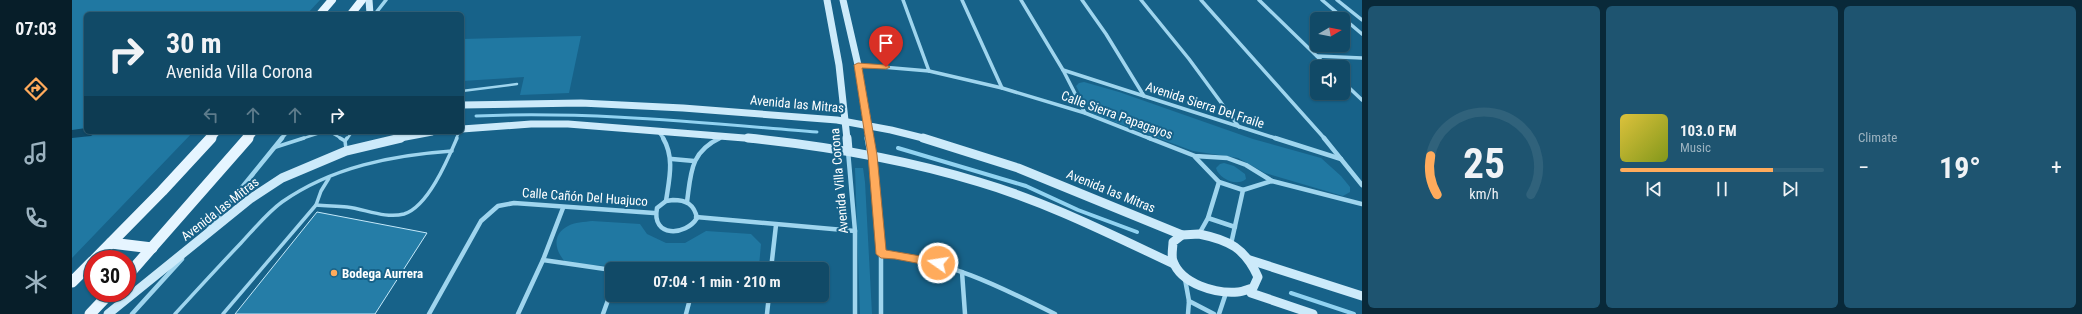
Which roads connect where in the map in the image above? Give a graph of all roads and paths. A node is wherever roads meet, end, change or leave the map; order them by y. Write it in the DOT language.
graph roads {
  1 [pos="332,0"];
  2 [pos="362,0"];
  3 [pos="369,0"];
  4 [pos="386,0"];
  5 [pos="827,0"];
  6 [pos="843,0"];
  7 [pos="903,0"];
  8 [pos="962,0"];
  9 [pos="1021,0"];
  10 [pos="1082,0"];
  11 [pos="1141,0"];
  12 [pos="1201,0"];
  13 [pos="1259,0"];
  14 [pos="1322,0"];
  15 [pos="1337,0"];
  16 [pos="322,12"];
  17 [pos="353,12"];
  18 [pos="370,12"];
  19 [pos="377,12"];
  20 [pos="1362,20"];
  21 [pos="1362,34"];
  22 [pos="1317,56"];
  23 [pos="1362,58"];
  24 [pos="1321,60"];
  25 [pos="858,65"];
  26 [pos="1063,70"];
  27 [pos="928,71"];
  28 [pos="517,84"];
  29 [pos="1002,88"];
  30 [pos="1350,89"];
  31 [pos="464,91"];
  32 [pos="1144,96"];
  33 [pos="1362,100"];
  34 [pos="464,105"];
  35 [pos="1085,113"];
  36 [pos="846,122"];
  37 [pos="867,125"];
  38 [pos="1240,127"];
  39 [pos="464,129"];
  40 [pos="658,131"];
  41 [pos="214,134"];
  42 [pos="252,134"];
  43 [pos="286,134"];
  44 [pos="317,134"];
  45 [pos="333,134"];
  46 [pos="350,134"];
  47 [pos="410,134"];
  48 [pos="458,134"];
  49 [pos="727,135"];
  50 [pos="345,141"];
  51 [pos="276,147"];
  52 [pos="848,150"];
  53 [pos="346,151"];
  54 [pos="452,151"];
  55 [pos="872,155"];
  56 [pos="1194,156"];
  57 [pos="1341,158"];
  58 [pos="672,159"];
  59 [pos="694,161"];
  60 [pos="329,178"];
  61 [pos="1272,181"];
  62 [pos="1219,182"];
  63 [pos="1362,185"];
  64 [pos="1242,190"];
  65 [pos="666,201"];
  66 [pos="686,202"];
  67 [pos="1362,204"];
  68 [pos="316,205"];
  69 [pos="564,208"];
  70 [pos="654,213"];
  71 [pos="696,217"];
  72 [pos="1208,218"];
  73 [pos="776,225"];
  74 [pos="1235,227"];
  75 [pos="855,231"];
  76 [pos="1199,234"];
  77 [pos="1182,235"];
  78 [pos="111,243"];
  79 [pos="1231,244"];
  80 [pos="194,245"];
  81 [pos="152,248"];
  82 [pos="104,250"];
  83 [pos="881,254"];
  84 [pos="543,260"];
  85 [pos="1250,260"];
  86 [pos="772,262"];
  87 [pos="1174,264"];
  88 [pos="136,266"];
  89 [pos="605,269"];
  90 [pos="84,271"];
  91 [pos="962,272"];
  92 [pos="1185,277"];
  93 [pos="72,282"];
  94 [pos="1251,294"];
  95 [pos="1225,296"];
  96 [pos="1362,296"];
  97 [pos="1189,301"];
  98 [pos="101,302"];
  99 [pos="607,302"];
  100 [pos="689,302"];
  101 [pos="768,302"];
  102 [pos="90,314"];
  103 [pos="108,314"];
  104 [pos="132,314"];
  105 [pos="175,314"];
  106 [pos="223,314"];
  107 [pos="429,314"];
  108 [pos="518,314"];
  109 [pos="603,314"];
  110 [pos="686,314"];
  111 [pos="767,314"];
  112 [pos="855,314"];
  113 [pos="881,314"];
  114 [pos="965,314"];
  115 [pos="1054,314"];
  116 [pos="1188,314"];
  117 [pos="1214,314"];
  118 [pos="1219,314"];
  119 [pos="1313,314"];
  1 -- 16 [label="main road"];
  2 -- 17 [label="main road"];
  3 -- 18 [label="street"];
  4 -- 19 [label="street"];
  5 -- 36 [label="street, Avenida Villa Corona"];
  6 -- 25 [label="street"];
  7 -- 27 [label="street"];
  8 -- 29 [label="street"];
  9 -- 26 [label="street"];
  10 -- 32 [label="street"];
  11 -- 38 [label="street"];
  12 -- 57 [label="street"];
  13 -- 22 [label="street"];
  14 -- 21 [label="street"];
  15 -- 20 [label="street"];
  22 -- 23 [label="street"];
  22 -- 24 [label="street"];
  25 -- 27 [label="street, Calle Sierra Papagayos"];
  25 -- 37 [label="street"];
  26 -- 32 [label="street, Avenida Sierra Del Fraile"];
  26 -- 35 [label="street"];
  27 -- 29 [label="street, Calle Sierra Papagayos"];
  28 -- 31 [label="lane"];
  29 -- 35 [label="street, Calle Sierra Papagayos"];
  30 -- 33 [label="street"];
  32 -- 38 [label="street, Avenida Sierra Del Fraile"];
  34 -- 36 [label="street, Avenida las Mitras"];
  35 -- 56 [label="street, Calle Sierra Papagayos"];
  36 -- 37 [label="street, Avenida las Mitras"];
  36 -- 52 [label="street, Avenida Villa Corona"];
  37 -- 55 [label="street"];
  37 -- 77 [label="street, Avenida las Mitras"];
  38 -- 57 [label="street, Avenida Sierra Del Fraile"];
  39 -- 40 [label="street"];
  40 -- 49 [label="street"];
  40 -- 58 [label="street"];
  41 -- 78 [label="main road"];
  42 -- 81 [label="main road"];
  43 -- 51 [label="street"];
  44 -- 51 [label="lane"];
  45 -- 50 [label="lane"];
  46 -- 50 [label="lane"];
  47 -- 53 [label="street, Avenida las Mitras"];
  48 -- 54 [label="lane"];
  49 -- 52 [label="street"];
  49 -- 59 [label="street"];
  50 -- 53 [label="lane"];
  51 -- 80 [label="street"];
  52 -- 55 [label="street"];
  52 -- 75 [label="street, Avenida Villa Corona"];
  53 -- 80 [label="street, Avenida las Mitras"];
  54 -- 60 [label="lane"];
  54 -- 68 [label="lane"];
  55 -- 83 [label="street"];
  55 -- 87 [label="street"];
  56 -- 61 [label="street, Calle Sierra Papagayos"];
  56 -- 62 [label="street"];
  57 -- 63 [label="street"];
  58 -- 59 [label="street"];
  58 -- 65 [label="street"];
  59 -- 66 [label="street"];
  60 -- 68 [label="lane"];
  60 -- 105 [label="lane"];
  61 -- 64 [label="street"];
  61 -- 67 [label="street, Calle Sierra Papagayos"];
  62 -- 64 [label="street"];
  62 -- 72 [label="street"];
  64 -- 74 [label="street"];
  65 -- 66 [label="street"];
  65 -- 70 [label="street"];
  66 -- 71 [label="street"];
  68 -- 106 [label="lane"];
  69 -- 70 [label="street, Calle Cañón Del Huajuco"];
  69 -- 84 [label="street"];
  69 -- 107 [label="street, Calle Cañón Del Huajuco"];
  70 -- 71 [label="street"];
  71 -- 73 [label="street"];
  72 -- 74 [label="street"];
  72 -- 76 [label="street"];
  73 -- 75 [label="street"];
  73 -- 86 [label="street"];
  74 -- 79 [label="street"];
  75 -- 112 [label="street, Avenida Villa Corona"];
  76 -- 77 [label="street"];
  76 -- 79 [label="street"];
  77 -- 87 [label="street"];
  78 -- 81 [label="main road"];
  78 -- 82 [label="main road"];
  79 -- 85 [label="street"];
  80 -- 103 [label="street, Avenida las Mitras"];
  80 -- 104 [label="street"];
  81 -- 88 [label="main road"];
  83 -- 91 [label="street"];
  83 -- 113 [label="street"];
  84 -- 89 [label="street"];
  84 -- 108 [label="street"];
  85 -- 94 [label="street"];
  85 -- 96 [label="street"];
  87 -- 92 [label="street"];
  90 -- 93 [label="main road"];
  91 -- 114 [label="street"];
  91 -- 115 [label="street"];
  92 -- 95 [label="street"];
  92 -- 97 [label="street"];
  94 -- 95 [label="street"];
  94 -- 119 [label="street"];
  95 -- 118 [label="street"];
  97 -- 116 [label="street"];
  97 -- 117 [label="street"];
  98 -- 102 [label="main road"];
  99 -- 109 [label="street"];
  100 -- 110 [label="street"];
  101 -- 111 [label="street"];
}
